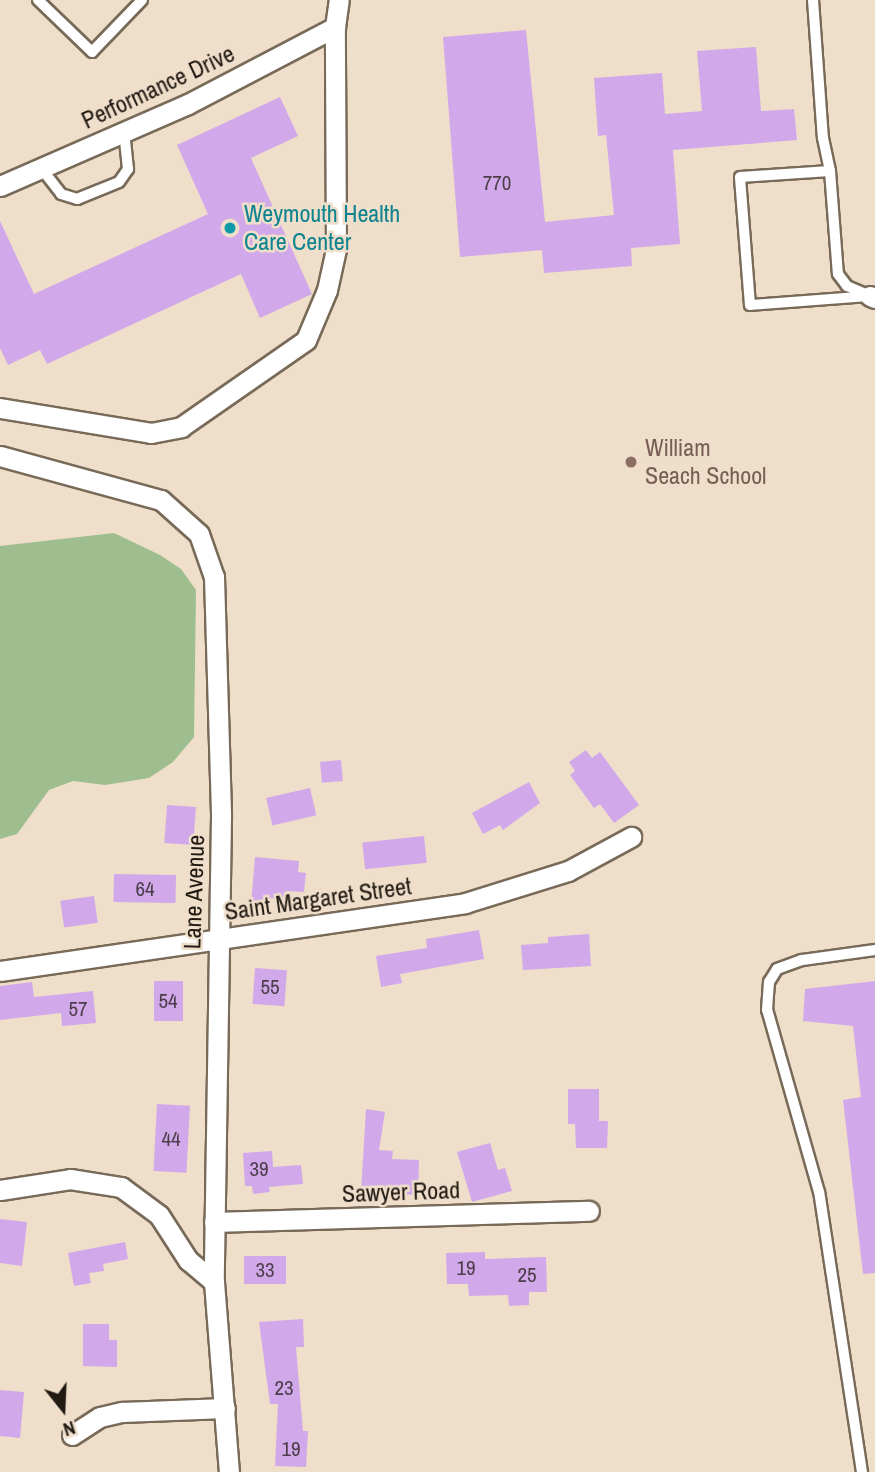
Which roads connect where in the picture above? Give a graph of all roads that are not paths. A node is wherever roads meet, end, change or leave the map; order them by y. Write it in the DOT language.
graph roads {
  1 [pos="38,0"];
  2 [pos="142,0"];
  3 [pos="339,0"];
  4 [pos="813,0"];
  5 [pos="335,27"];
  6 [pos="124,132"];
  7 [pos="41,168"];
  8 [pos="830,171"];
  9 [pos="0,186"];
  10 [pos="872,297"];
  11 [pos="0,408"];
  12 [pos="0,456"];
  13 [pos="631,836"];
  14 [pos="217,939"];
  15 [pos="875,950"];
  16 [pos="0,971"];
  17 [pos="0,1190"];
  18 [pos="589,1211"];
  19 [pos="214,1222"];
  20 [pos="214,1282"];
  21 [pos="225,1408"];
  22 [pos="72,1435"];
  23 [pos="229,1472"];
  24 [pos="862,1472"];
  1 -- 2 [label="lane"];
  3 -- 5 [label="street"];
  4 -- 8 [label="lane"];
  5 -- 6 [label="street, Performance Drive"];
  5 -- 11 [label="street"];
  6 -- 7 [label="street, Performance Drive"];
  6 -- 7 [label="lane"];
  7 -- 9 [label="street, Performance Drive"];
  8 -- 10 [label="lane"];
  8 -- 10 [label="lane"];
  12 -- 14 [label="street, Lane Avenue"];
  13 -- 14 [label="street, Saint Margaret Street"];
  14 -- 16 [label="street, Saint Margaret Street"];
  14 -- 19 [label="street, Lane Avenue"];
  15 -- 24 [label="lane"];
  17 -- 20 [label="street"];
  18 -- 19 [label="street, Sawyer Road"];
  19 -- 20 [label="street, Lane Avenue"];
  20 -- 21 [label="street, Lane Avenue"];
  21 -- 22 [label="street"];
  21 -- 23 [label="street, Lane Avenue"];
}
